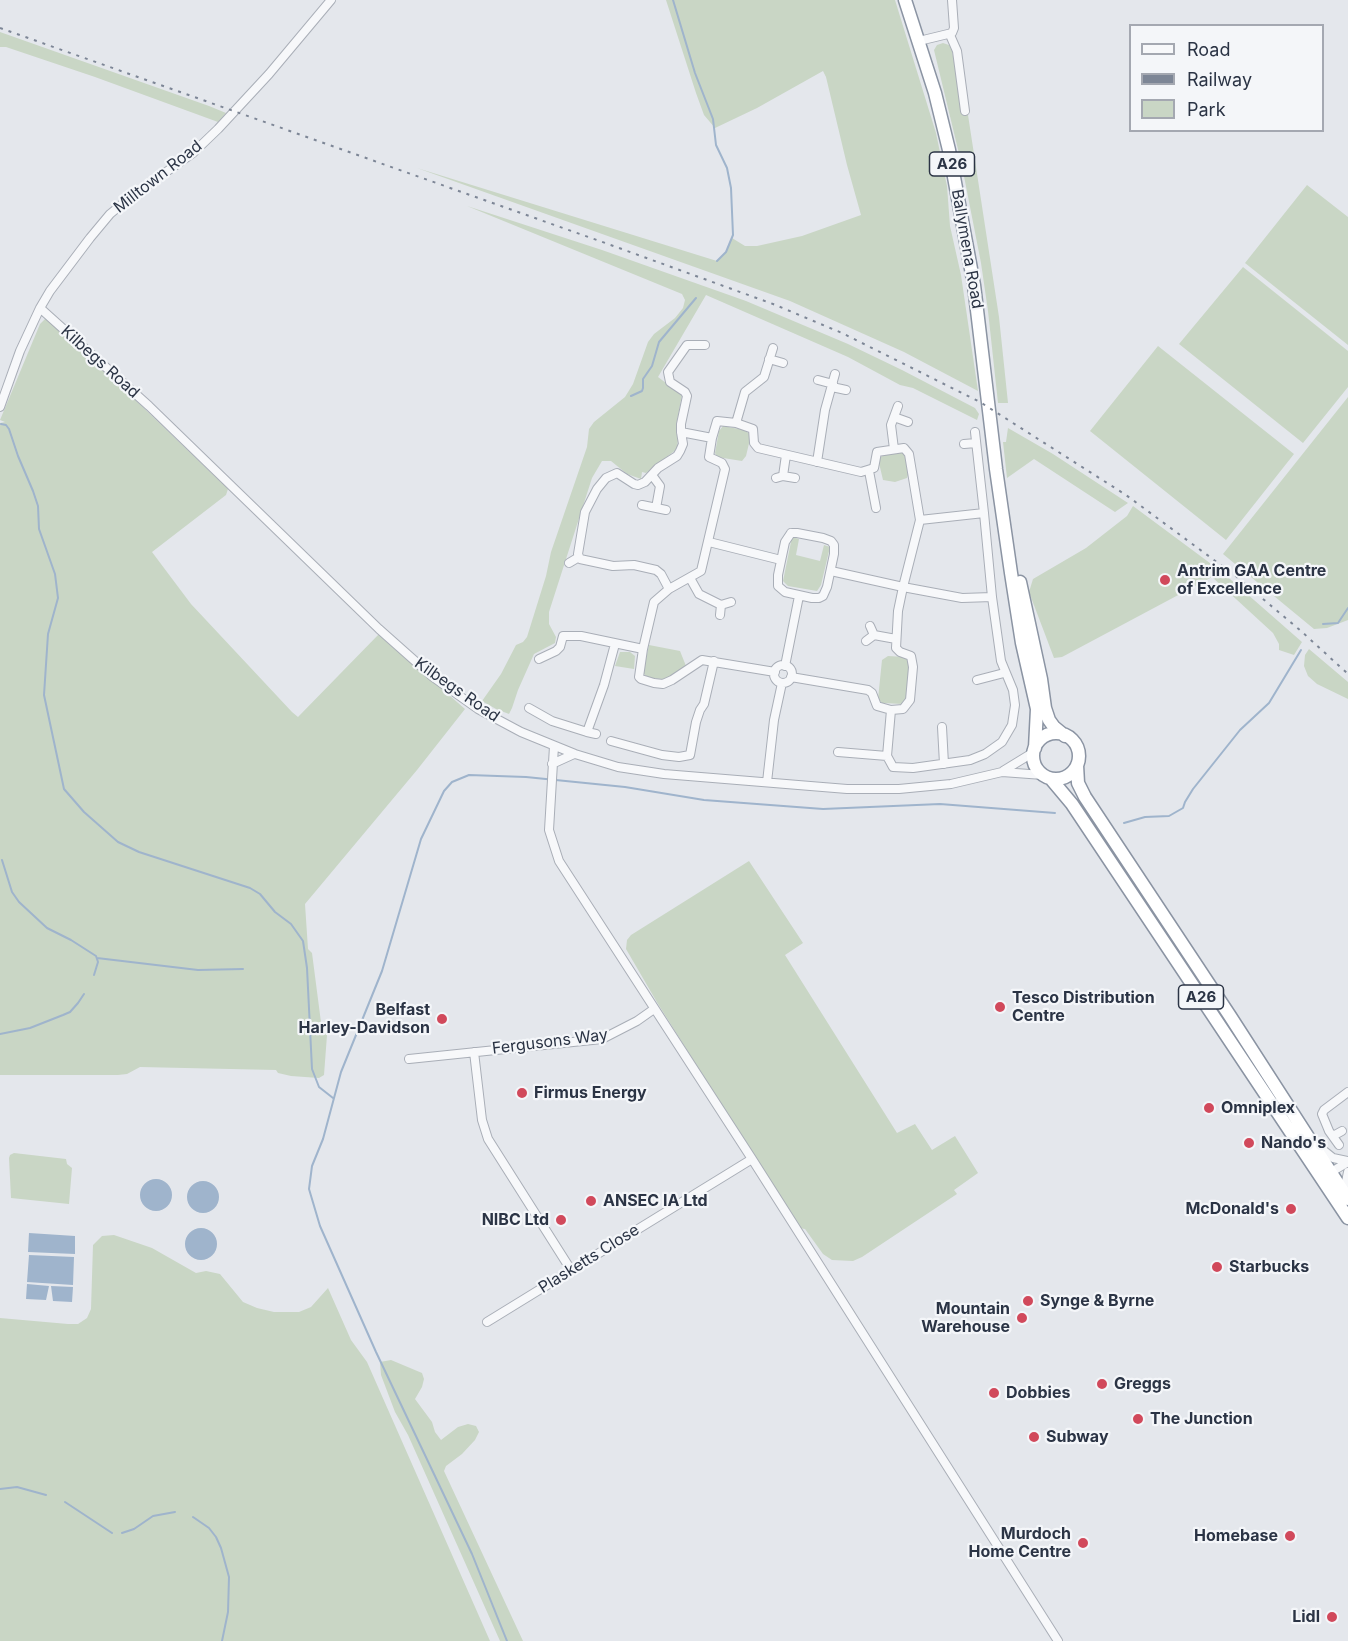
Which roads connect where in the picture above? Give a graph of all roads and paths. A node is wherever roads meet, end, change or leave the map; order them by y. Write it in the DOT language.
graph roads {
  1 [pos="332,0"];
  2 [pos="905,0"];
  3 [pos="952,0"];
  4 [pos="950,35"];
  5 [pos="919,41"];
  6 [pos="965,111"];
  7 [pos="40,308"];
  8 [pos="705,345"];
  9 [pos="773,348"];
  10 [pos="769,359"];
  11 [pos="783,363"];
  12 [pos="835,374"];
  13 [pos="818,380"];
  14 [pos="832,385"];
  15 [pos="846,390"];
  16 [pos="898,406"];
  17 [pos="0,407"];
  18 [pos="894,417"];
  19 [pos="908,422"];
  20 [pos="736,423"];
  21 [pos="681,432"];
  22 [pos="975,432"];
  23 [pos="712,438"];
  24 [pos="976,443"];
  25 [pos="964,444"];
  26 [pos="894,449"];
  27 [pos="786,454"];
  28 [pos="817,462"];
  29 [pos="996,469"];
  30 [pos="869,471"];
  31 [pos="651,475"];
  32 [pos="795,478"];
  33 [pos="642,505"];
  34 [pos="656,508"];
  35 [pos="876,508"];
  36 [pos="666,510"];
  37 [pos="984,513"];
  38 [pos="920,520"];
  39 [pos="709,542"];
  40 [pos="579,557"];
  41 [pos="781,560"];
  42 [pos="568,563"];
  43 [pos="831,571"];
  44 [pos="690,578"];
  45 [pos="903,587"];
  46 [pos="669,589"];
  47 [pos="799,596"];
  48 [pos="992,597"];
  49 [pos="731,602"];
  50 [pos="721,605"];
  51 [pos="720,615"];
  52 [pos="870,626"];
  53 [pos="874,635"];
  54 [pos="896,639"];
  55 [pos="866,641"];
  56 [pos="615,644"];
  57 [pos="643,649"];
  58 [pos="539,659"];
  59 [pos="714,661"];
  60 [pos="785,666"];
  61 [pos="775,672"];
  62 [pos="1004,673"];
  63 [pos="792,676"];
  64 [pos="977,680"];
  65 [pos="782,683"];
  66 [pos="529,708"];
  67 [pos="891,710"];
  68 [pos="942,727"];
  69 [pos="587,732"];
  70 [pos="597,734"];
  71 [pos="1065,736"];
  72 [pos="611,741"];
  73 [pos="554,746"];
  74 [pos="1034,750"];
  75 [pos="838,752"];
  76 [pos="575,754"];
  77 [pos="887,756"];
  78 [pos="944,764"];
  79 [pos="1077,765"];
  80 [pos="552,767"];
  81 [pos="1002,772"];
  82 [pos="1047,777"];
  83 [pos="767,782"];
  84 [pos="654,1009"];
  85 [pos="474,1052"];
  86 [pos="409,1059"];
  87 [pos="1348,1092"];
  88 [pos="1342,1131"];
  89 [pos="1306,1134"];
  90 [pos="1333,1136"];
  91 [pos="1339,1145"];
  92 [pos="752,1159"];
  93 [pos="1348,1161"];
  94 [pos="1348,1172"];
  95 [pos="1326,1175"];
  96 [pos="1346,1196"];
  97 [pos="1348,1218"];
  98 [pos="571,1270"];
  99 [pos="487,1322"];
  100 [pos="1058,1641"];
  1 -- 7 [label="street, Milltown Road"];
  2 -- 5 [label="highway, Ballymena Road / A26"];
  3 -- 4 [label="street"];
  4 -- 5 [label="street"];
  4 -- 6 [label="street"];
  5 -- 29 [label="highway, Ballymena Road / A26"];
  7 -- 17 [label="street, Milltown Road"];
  7 -- 73 [label="street, Kilbegs Road"];
  8 -- 21 [label="street"];
  9 -- 10 [label="street"];
  10 -- 11 [label="street"];
  10 -- 20 [label="street"];
  12 -- 14 [label="street"];
  13 -- 14 [label="street"];
  14 -- 15 [label="street"];
  14 -- 28 [label="street"];
  16 -- 18 [label="street"];
  18 -- 19 [label="street"];
  18 -- 26 [label="street"];
  20 -- 23 [label="street"];
  20 -- 27 [label="street"];
  21 -- 23 [label="street"];
  21 -- 31 [label="street"];
  22 -- 24 [label="street"];
  23 -- 39 [label="street"];
  24 -- 25 [label="street"];
  24 -- 37 [label="street"];
  26 -- 30 [label="street"];
  26 -- 38 [label="street"];
  27 -- 28 [label="street"];
  27 -- 32 [label="street"];
  28 -- 30 [label="street"];
  29 -- 71 [label="highway, Ballymena Road / A26"];
  29 -- 74 [label="highway, Ballymena Road / A26"];
  30 -- 35 [label="street"];
  31 -- 34 [label="street"];
  31 -- 40 [label="street"];
  33 -- 34 [label="street"];
  34 -- 36 [label="street"];
  37 -- 38 [label="street"];
  37 -- 48 [label="street"];
  38 -- 45 [label="street"];
  39 -- 41 [label="street"];
  39 -- 44 [label="street"];
  40 -- 42 [label="street"];
  40 -- 46 [label="street"];
  41 -- 43 [label="street"];
  41 -- 47 [label="street"];
  43 -- 45 [label="street"];
  43 -- 47 [label="street"];
  44 -- 46 [label="street"];
  44 -- 50 [label="street"];
  45 -- 48 [label="street"];
  45 -- 54 [label="street"];
  46 -- 57 [label="street"];
  47 -- 60 [label="street"];
  48 -- 62 [label="street"];
  49 -- 50 [label="street"];
  50 -- 51 [label="street"];
  52 -- 53 [label="street"];
  53 -- 54 [label="street"];
  53 -- 55 [label="street"];
  54 -- 67 [label="street"];
  56 -- 57 [label="street"];
  56 -- 58 [label="street"];
  56 -- 69 [label="street"];
  57 -- 59 [label="street"];
  59 -- 61 [label="street"];
  59 -- 72 [label="street"];
  60 -- 61 [label="street"];
  60 -- 63 [label="street"];
  61 -- 65 [label="street"];
  62 -- 64 [label="street"];
  62 -- 78 [label="street"];
  63 -- 65 [label="street"];
  63 -- 67 [label="street"];
  65 -- 83 [label="street"];
  66 -- 69 [label="street"];
  67 -- 77 [label="street"];
  68 -- 78 [label="street"];
  69 -- 70 [label="street"];
  71 -- 74 [label="highway"];
  71 -- 79 [label="highway, A26"];
  73 -- 76 [label="street, Kilbegs Road"];
  73 -- 80 [label="street"];
  74 -- 81 [label="street, Kilbegs Road"];
  74 -- 82 [label="highway, A26"];
  75 -- 77 [label="street"];
  76 -- 80 [label="street"];
  76 -- 83 [label="street, Kilbegs Road"];
  77 -- 78 [label="street"];
  79 -- 82 [label="highway"];
  79 -- 89 [label="highway, A26"];
  80 -- 84 [label="street"];
  81 -- 82 [label="street, Kilbegs Road"];
  81 -- 83 [label="street, Kilbegs Road"];
  82 -- 95 [label="highway, A26"];
  84 -- 85 [label="street, Fergusons Way"];
  84 -- 92 [label="street"];
  85 -- 86 [label="street, Fergusons Way"];
  85 -- 98 [label="street, Fergusons Way"];
  87 -- 90 [label="street"];
  88 -- 90 [label="street"];
  89 -- 93 [label="street"];
  89 -- 95 [label="highway, A26"];
  90 -- 91 [label="street"];
  92 -- 98 [label="street, Plasketts Close"];
  92 -- 100 [label="street"];
  93 -- 95 [label="street"];
  94 -- 96 [label="street"];
  95 -- 96 [label="highway, A26"];
  95 -- 97 [label="highway, A26"];
  98 -- 99 [label="street, Plasketts Close"];
}
